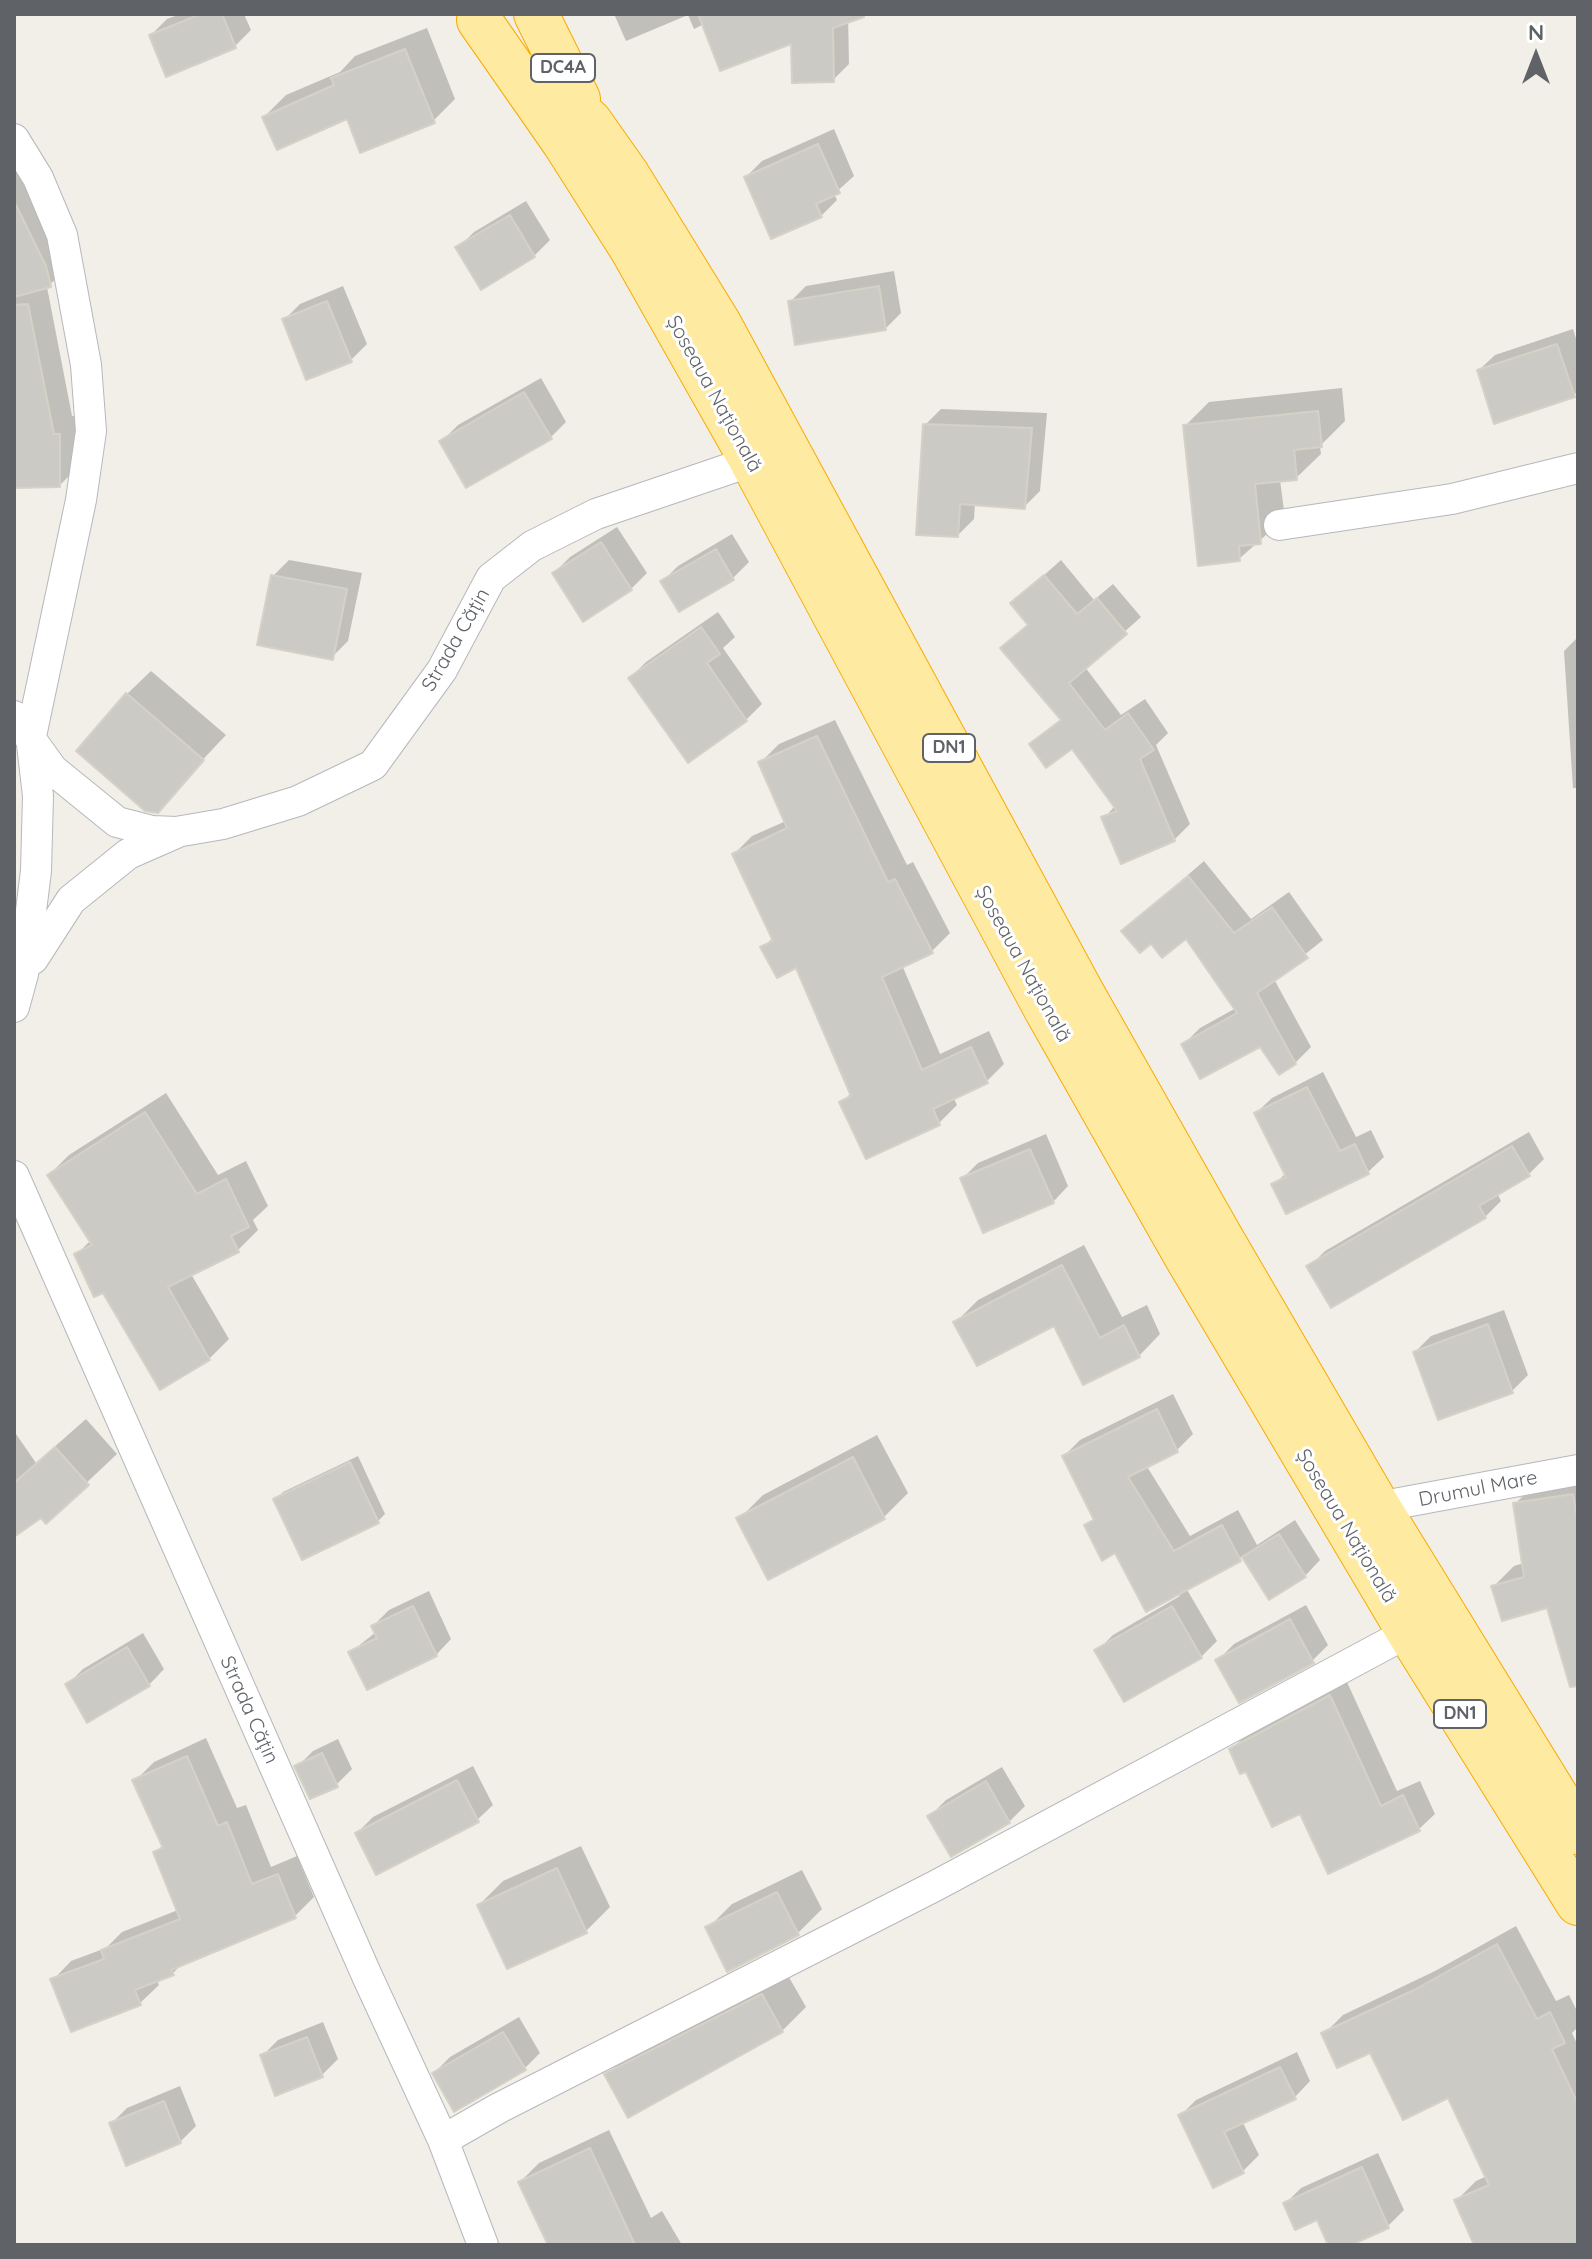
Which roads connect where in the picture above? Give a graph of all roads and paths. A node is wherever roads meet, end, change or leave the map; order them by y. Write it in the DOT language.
graph roads {
  1 [pos="536,14"];
  2 [pos="476,17"];
  3 [pos="590,122"];
  4 [pos="14,139"];
  5 [pos="752,461"];
  6 [pos="1578,468"];
  7 [pos="1279,525"];
  8 [pos="22,726"];
  9 [pos="176,832"];
  10 [pos="23,974"];
  11 [pos="14,1007"];
  12 [pos="14,1176"];
  13 [pos="1578,1470"];
  14 [pos="1378,1507"];
  15 [pos="1409,1632"];
  16 [pos="1578,1832"];
  17 [pos="1578,1903"];
  18 [pos="443,2140"];
  19 [pos="483,2245"];
  1 -- 3 [label="highway, DC4A"];
  2 -- 3 [label="highway, Șoseaua Națională / DN1"];
  2 -- 5 [label="highway, Șoseaua Națională / DN1"];
  3 -- 14 [label="highway, Șoseaua Națională / DN1"];
  4 -- 8 [label="street, Strada Cățin"];
  5 -- 9 [label="street, Strada Cățin"];
  5 -- 15 [label="highway, Șoseaua Națională / DN1"];
  6 -- 7 [label="street"];
  8 -- 9 [label="street, Strada Cățin"];
  8 -- 10 [label="street, Strada Cățin"];
  9 -- 10 [label="street, Strada Cățin"];
  10 -- 11 [label="street, Strada Cățin"];
  12 -- 18 [label="street, Strada Cățin"];
  13 -- 14 [label="street, Drumul Mare"];
  14 -- 16 [label="highway, Șoseaua Națională / DN1"];
  15 -- 17 [label="highway, Șoseaua Națională / DN1"];
  15 -- 18 [label="street"];
  18 -- 19 [label="street, Strada Cățin"];
}
